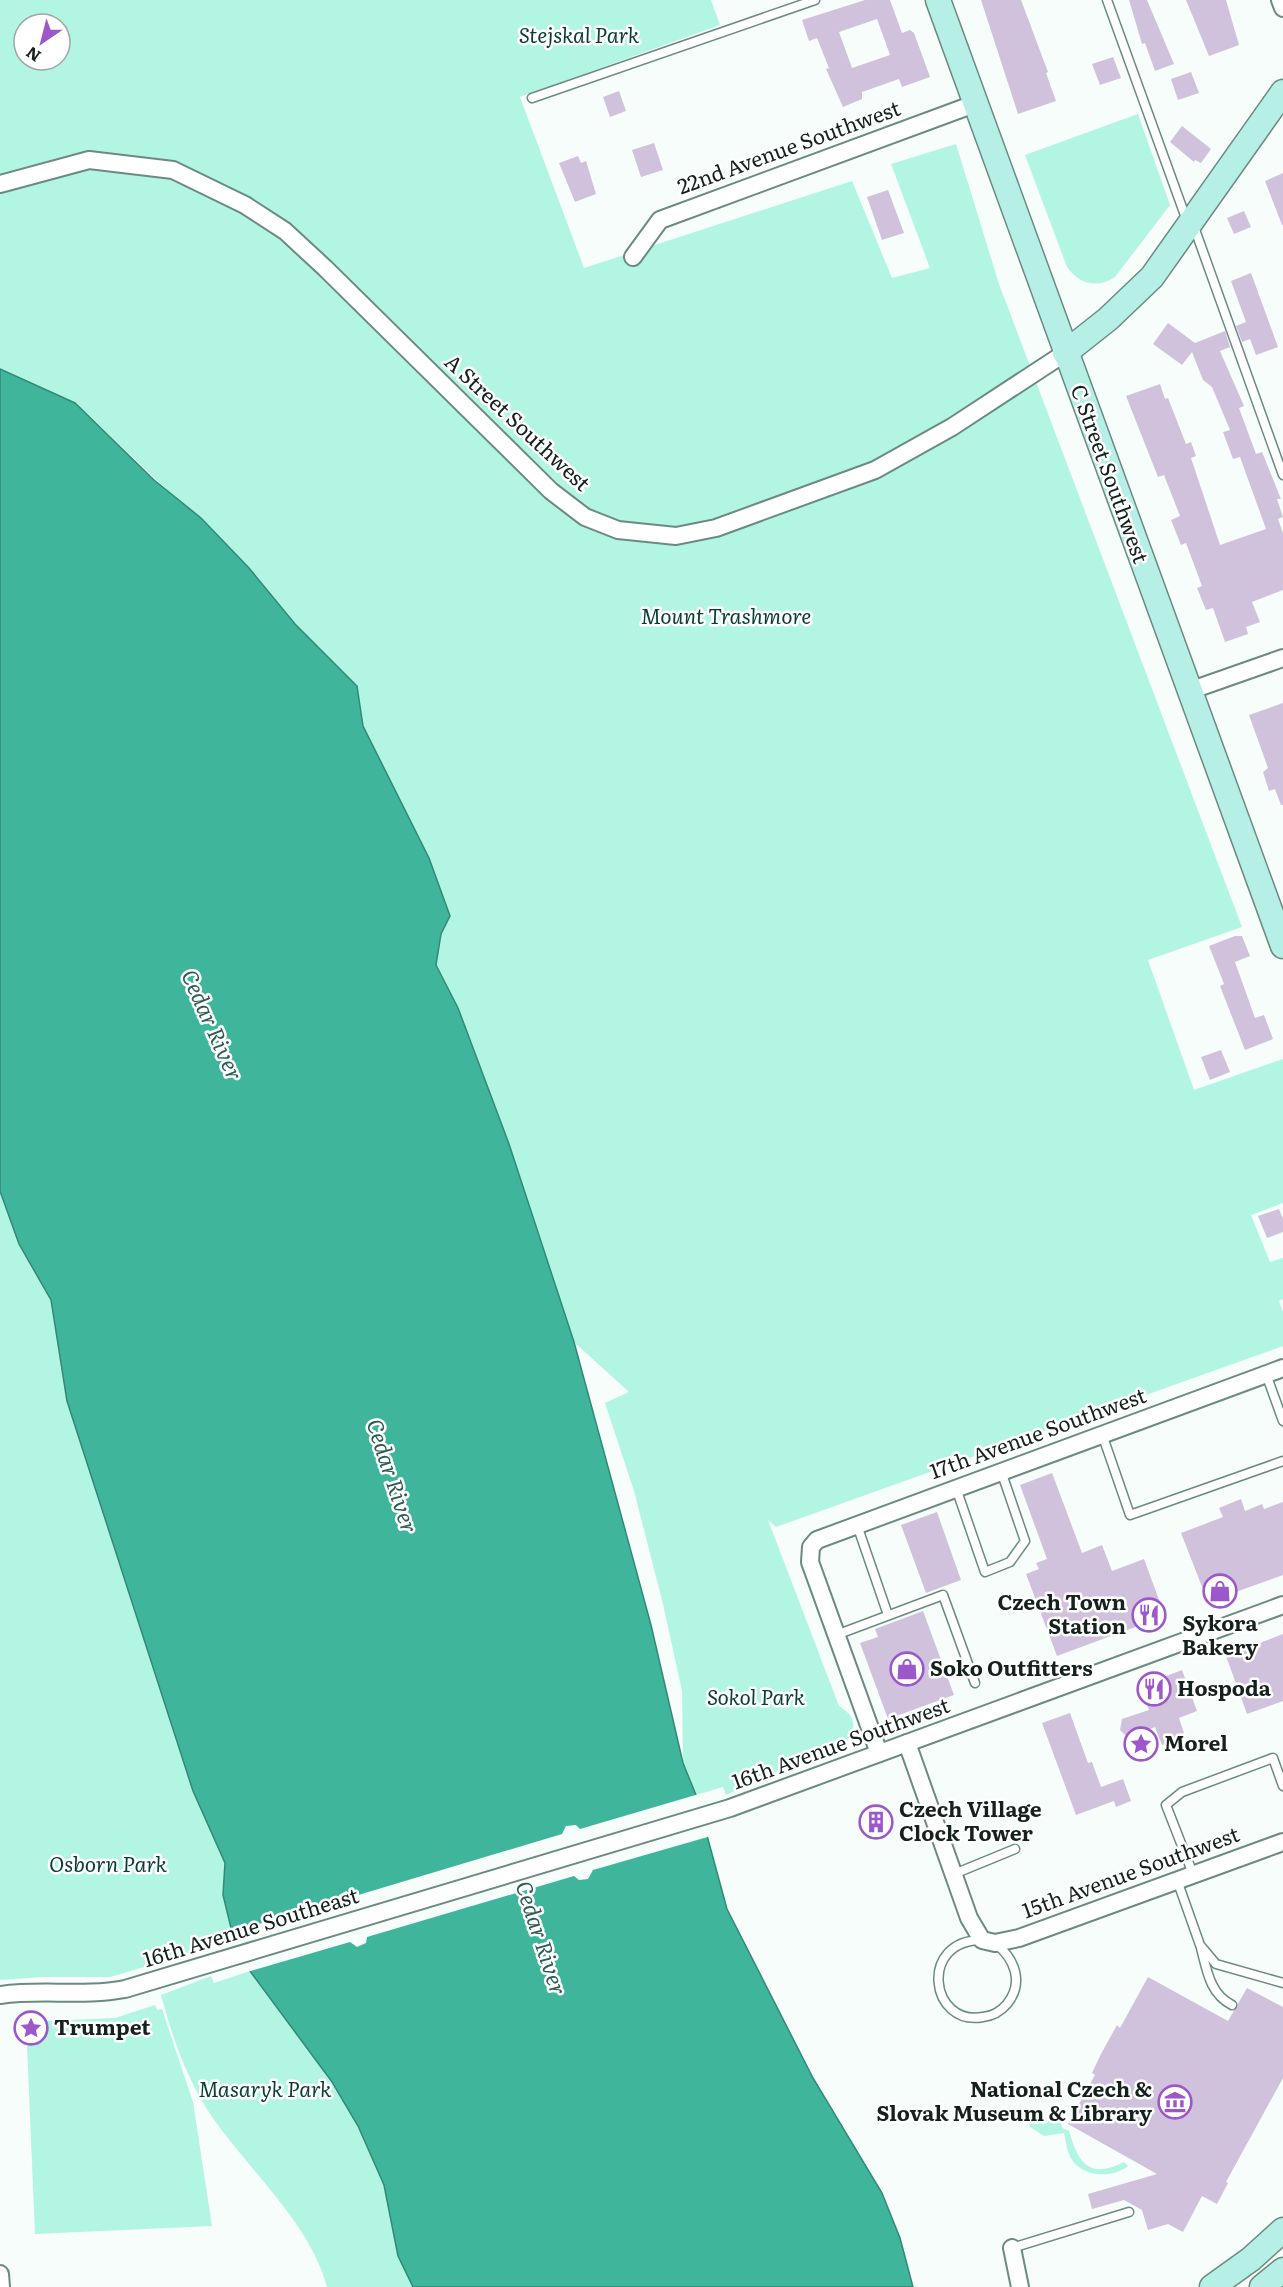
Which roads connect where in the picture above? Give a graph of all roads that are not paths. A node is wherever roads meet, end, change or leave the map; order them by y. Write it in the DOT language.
graph roads {
  1 [pos="815,0"];
  2 [pos="938,0"];
  3 [pos="1107,0"];
  4 [pos="1280,0"];
  5 [pos="1283,8"];
  6 [pos="1283,92"];
  7 [pos="531,98"];
  8 [pos="977,103"];
  9 [pos="0,184"];
  10 [pos="1191,225"];
  11 [pos="633,257"];
  12 [pos="1065,353"];
  13 [pos="1283,475"];
  14 [pos="1283,658"];
  15 [pos="1189,691"];
  16 [pos="1283,946"];
  17 [pos="1283,1368"];
  18 [pos="1266,1374"];
  19 [pos="1283,1421"];
  20 [pos="1102,1434"];
  21 [pos="1283,1461"];
  22 [pos="1001,1471"];
  23 [pos="956,1487"];
  24 [pos="857,1525"];
  25 [pos="1283,1605"];
  26 [pos="888,1616"];
  27 [pos="836,1635"];
  28 [pos="975,1683"];
  29 [pos="907,1743"];
  30 [pos="879,1753"];
  31 [pos="1283,1786"];
  32 [pos="1283,1842"];
  33 [pos="1015,1849"];
  34 [pos="510,1874"];
  35 [pos="954,1874"];
  36 [pos="1185,1877"];
  37 [pos="988,1942"];
  38 [pos="1200,1945"];
  39 [pos="1283,1983"];
  40 [pos="0,1995"];
  41 [pos="1232,2005"];
  42 [pos="1129,2212"];
  43 [pos="1283,2230"];
  44 [pos="1012,2248"];
  45 [pos="1283,2270"];
  46 [pos="0,2274"];
  47 [pos="1,2287"];
  48 [pos="1020,2287"];
  49 [pos="1212,2287"];
  50 [pos="1262,2287"];
  1 -- 7 [label="lane"];
  2 -- 8 [label="main road, C Street Southwest"];
  3 -- 10 [label="lane"];
  4 -- 5 [label="street"];
  6 -- 10 [label="main road"];
  8 -- 11 [label="street, 22nd Avenue Southwest"];
  8 -- 12 [label="main road, C Street Southwest"];
  9 -- 12 [label="street, A Street Southwest"];
  10 -- 12 [label="main road"];
  10 -- 13 [label="lane"];
  12 -- 15 [label="main road, C Street Southwest"];
  14 -- 15 [label="street"];
  15 -- 16 [label="main road, C Street Southwest"];
  17 -- 18 [label="street, 17th Avenue Southwest"];
  18 -- 19 [label="lane"];
  18 -- 20 [label="street, 17th Avenue Southwest"];
  20 -- 21 [label="lane"];
  20 -- 22 [label="street, 17th Avenue Southwest"];
  22 -- 23 [label="street, 17th Avenue Southwest"];
  22 -- 23 [label="lane"];
  23 -- 24 [label="street, 17th Avenue Southwest"];
  24 -- 26 [label="lane"];
  24 -- 27 [label="street, 17th Avenue Southwest"];
  25 -- 29 [label="street, 16th Avenue Southwest"];
  26 -- 27 [label="lane"];
  26 -- 28 [label="lane"];
  27 -- 30 [label="street"];
  29 -- 30 [label="street, 16th Avenue Southwest"];
  29 -- 35 [label="street"];
  30 -- 34 [label="street, 16th Avenue Southwest"];
  31 -- 36 [label="lane"];
  32 -- 36 [label="street, 15th Avenue Southwest"];
  33 -- 35 [label="lane"];
  34 -- 40 [label="street, 16th Avenue Southeast"];
  35 -- 37 [label="street"];
  36 -- 37 [label="street, 15th Avenue Southwest"];
  36 -- 38 [label="lane"];
  37 -- 37 [label="lane"];
  38 -- 39 [label="lane"];
  38 -- 41 [label="lane"];
  42 -- 44 [label="lane"];
  43 -- 49 [label="main road"];
  44 -- 48 [label="street"];
  45 -- 50 [label="main road"];
  46 -- 47 [label="street"];
}
